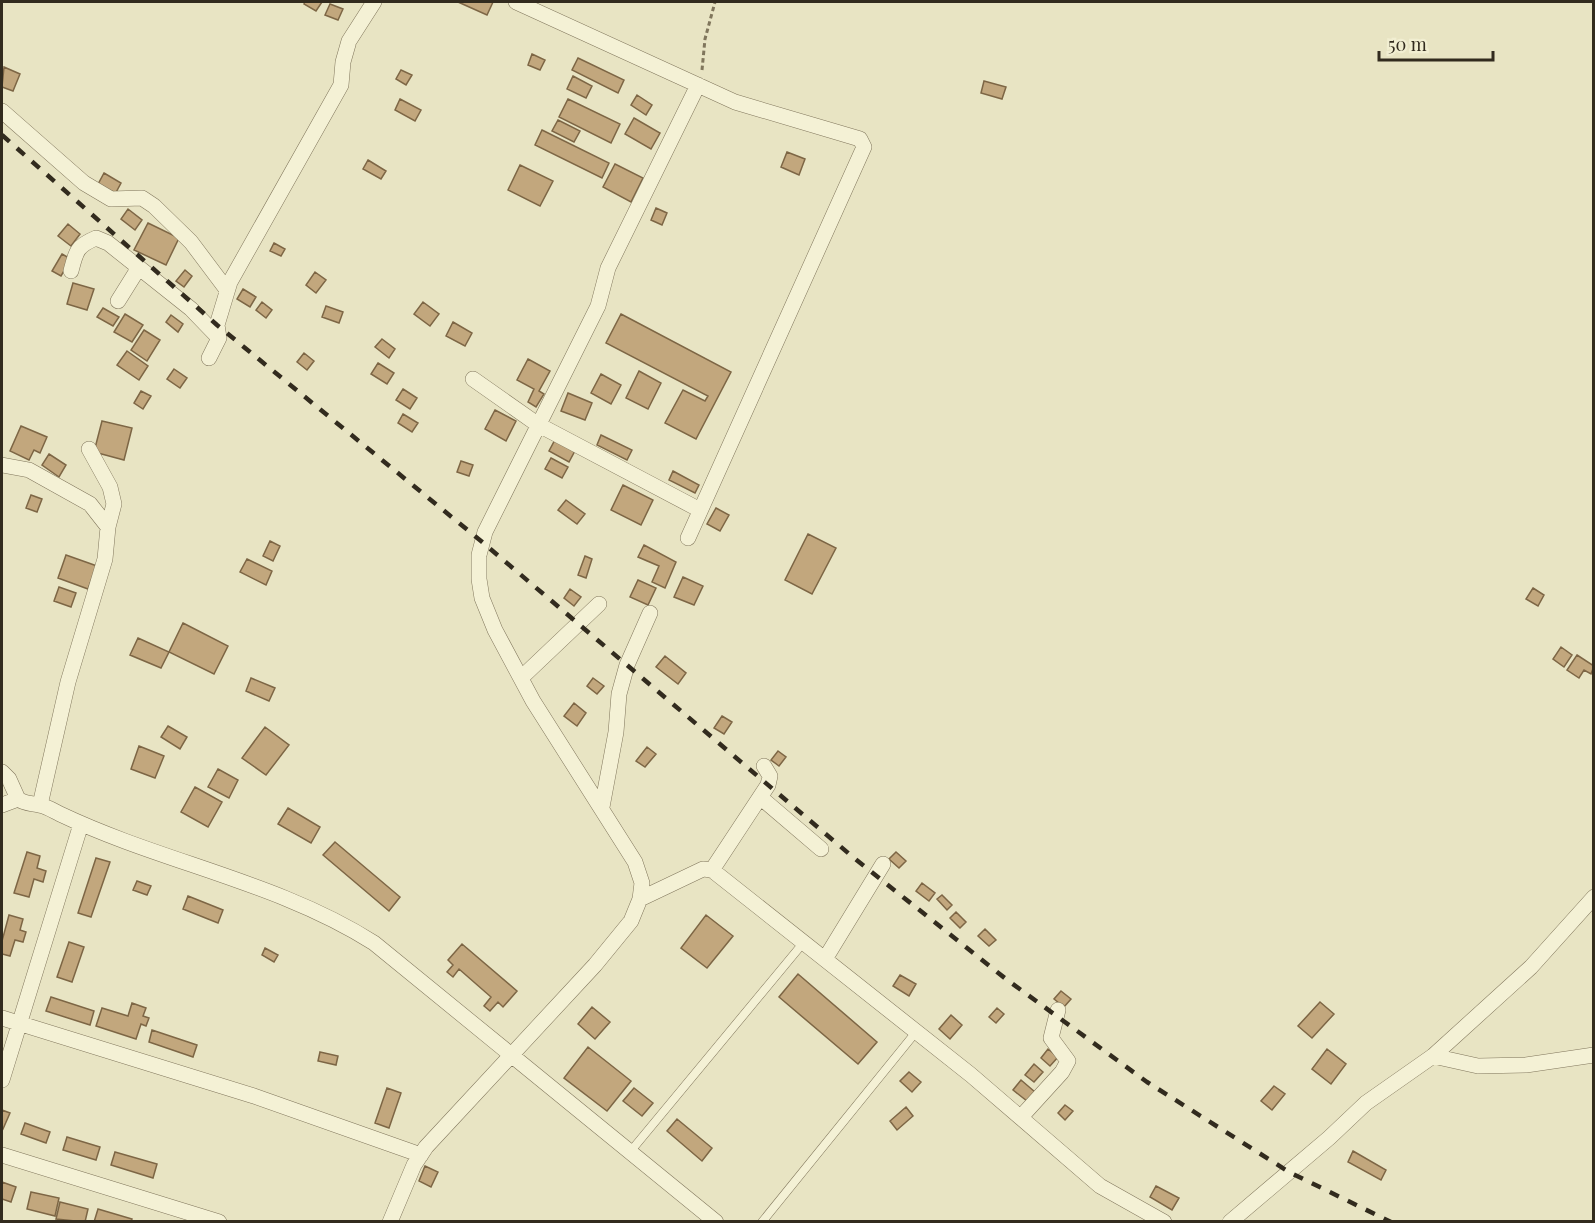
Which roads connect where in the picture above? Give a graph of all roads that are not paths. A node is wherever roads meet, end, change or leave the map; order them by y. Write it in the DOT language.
graph roads {
  1 [pos="374,2"];
  2 [pos="516,2"];
  3 [pos="698,85"];
  4 [pos="2,111"];
  5 [pos="138,269"];
  6 [pos="71,271"];
  7 [pos="227,290"];
  8 [pos="118,301"];
  9 [pos="219,338"];
  10 [pos="209,358"];
  11 [pos="474,379"];
  12 [pos="537,424"];
  13 [pos="89,449"];
  14 [pos="2,465"];
  15 [pos="700,510"];
  16 [pos="108,527"];
  17 [pos="688,538"];
  18 [pos="599,604"];
  19 [pos="650,614"];
  20 [pos="520,678"];
  21 [pos="764,766"];
  22 [pos="2,772"];
  23 [pos="760,797"];
  24 [pos="18,799"];
  25 [pos="2,805"];
  26 [pos="40,805"];
  27 [pos="602,807"];
  28 [pos="81,824"];
  29 [pos="821,849"];
  30 [pos="883,864"];
  31 [pos="712,870"];
  32 [pos="1593,897"];
  33 [pos="640,899"];
  34 [pos="804,942"];
  35 [pos="825,959"];
  36 [pos="1058,1010"];
  37 [pos="2,1018"];
  38 [pos="19,1025"];
  39 [pos="916,1032"];
  40 [pos="510,1053"];
  41 [pos="1593,1055"];
  42 [pos="1432,1056"];
  43 [pos="2,1080"];
  44 [pos="1021,1117"];
  45 [pos="630,1152"];
  46 [pos="2,1155"];
  47 [pos="421,1155"];
  48 [pos="219,1221"];
  49 [pos="390,1221"];
  50 [pos="716,1221"];
  51 [pos="762,1221"];
  52 [pos="1164,1221"];
  53 [pos="1230,1221"];
  1 -- 7 [label="street"];
  2 -- 3 [label="street"];
  3 -- 12 [label="street"];
  3 -- 15 [label="street"];
  4 -- 7 [label="street"];
  5 -- 6 [label="street"];
  5 -- 8 [label="street"];
  5 -- 9 [label="street"];
  7 -- 9 [label="street"];
  9 -- 10 [label="street"];
  11 -- 12 [label="street"];
  12 -- 15 [label="street"];
  12 -- 20 [label="street"];
  13 -- 16 [label="street"];
  14 -- 16 [label="street"];
  15 -- 17 [label="street"];
  16 -- 26 [label="street"];
  18 -- 20 [label="street"];
  19 -- 27 [label="street"];
  20 -- 27 [label="street"];
  21 -- 23 [label="street"];
  22 -- 24 [label="street"];
  23 -- 29 [label="street"];
  23 -- 31 [label="street"];
  24 -- 25 [label="street"];
  24 -- 26 [label="street"];
  26 -- 28 [label="street"];
  27 -- 33 [label="street"];
  28 -- 38 [label="street"];
  28 -- 40 [label="street"];
  30 -- 35 [label="street"];
  31 -- 33 [label="street"];
  31 -- 34 [label="street"];
  32 -- 42 [label="street"];
  33 -- 40 [label="street"];
  34 -- 35 [label="street"];
  34 -- 45 [label="lane"];
  35 -- 39 [label="street"];
  36 -- 44 [label="street"];
  37 -- 38 [label="street"];
  38 -- 43 [label="street"];
  38 -- 47 [label="street"];
  39 -- 44 [label="street"];
  39 -- 51 [label="lane"];
  40 -- 45 [label="street"];
  40 -- 47 [label="street"];
  41 -- 42 [label="street"];
  42 -- 53 [label="street"];
  44 -- 52 [label="street"];
  45 -- 50 [label="street"];
  46 -- 48 [label="street"];
  47 -- 49 [label="street"];
}
